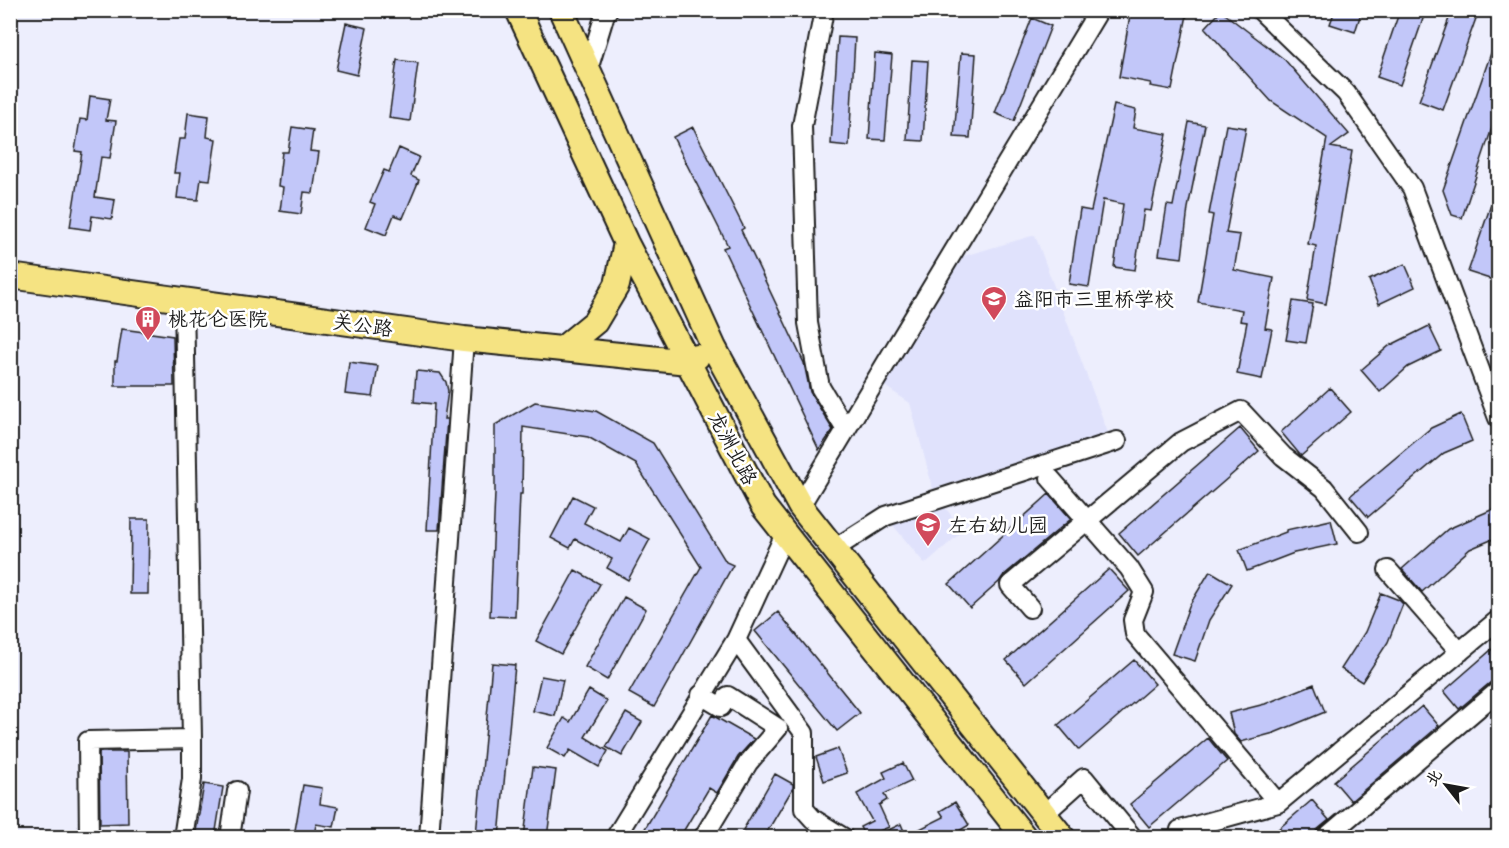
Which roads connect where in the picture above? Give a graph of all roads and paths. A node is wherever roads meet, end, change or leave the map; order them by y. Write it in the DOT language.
graph roads {
  1 [pos="518,10"];
  2 [pos="561,10"];
  3 [pos="608,10"];
  4 [pos="824,10"];
  5 [pos="1100,10"];
  6 [pos="1260,10"];
  7 [pos="588,70"];
  8 [pos="626,243"];
  9 [pos="10,276"];
  10 [pos="184,300"];
  11 [pos="464,339"];
  12 [pos="714,348"];
  13 [pos="562,349"];
  14 [pos="688,362"];
  15 [pos="1498,418"];
  16 [pos="846,430"];
  17 [pos="1117,441"];
  18 [pos="1050,478"];
  19 [pos="800,506"];
  20 [pos="1087,520"];
  21 [pos="1359,532"];
  22 [pos="785,534"];
  23 [pos="834,549"];
  24 [pos="1389,570"];
  25 [pos="1030,608"];
  26 [pos="1498,620"];
  27 [pos="736,640"];
  28 [pos="1460,652"];
  29 [pos="1498,692"];
  30 [pos="701,695"];
  31 [pos="192,739"];
  32 [pos="237,791"];
  33 [pos="1278,803"];
  34 [pos="1044,813"];
  35 [pos="1177,835"];
  36 [pos="90,837"];
  37 [pos="183,837"];
  38 [pos="230,837"];
  39 [pos="429,837"];
  40 [pos="615,837"];
  41 [pos="703,837"];
  42 [pos="844,837"];
  43 [pos="1025,837"];
  44 [pos="1063,837"];
  45 [pos="1133,837"];
  46 [pos="1325,837"];
  1 -- 8 [label="main road, 龙洲北路"];
  2 -- 7 [label="main road, 龙洲北路"];
  3 -- 7 [label="street"];
  4 -- 16 [label="street"];
  5 -- 16 [label="street"];
  6 -- 15 [label="street"];
  7 -- 12 [label="main road, 龙洲北路"];
  8 -- 13 [label="main road"];
  8 -- 14 [label="main road, 龙洲北路"];
  9 -- 10 [label="main road, 关公路"];
  10 -- 11 [label="main road, 关公路"];
  10 -- 31 [label="street"];
  11 -- 13 [label="main road, 关公路"];
  11 -- 39 [label="street"];
  12 -- 14 [label="main road"];
  12 -- 19 [label="main road, 龙洲北路"];
  13 -- 14 [label="main road, 关公路"];
  14 -- 22 [label="main road, 龙洲北路"];
  16 -- 19 [label="street"];
  17 -- 23 [label="street"];
  18 -- 20 [label="street"];
  19 -- 23 [label="main road, 龙洲北路"];
  20 -- 21 [label="street"];
  20 -- 25 [label="street"];
  20 -- 33 [label="street"];
  22 -- 27 [label="street"];
  22 -- 43 [label="main road, 龙洲北路"];
  23 -- 34 [label="main road, 龙洲北路"];
  24 -- 28 [label="street"];
  26 -- 28 [label="street"];
  27 -- 30 [label="street"];
  27 -- 42 [label="street"];
  28 -- 33 [label="street"];
  29 -- 46 [label="street"];
  30 -- 40 [label="street"];
  30 -- 41 [label="street"];
  31 -- 36 [label="street"];
  31 -- 37 [label="street"];
  32 -- 38 [label="street"];
  33 -- 35 [label="street"];
  34 -- 44 [label="main road, 龙洲北路"];
  34 -- 45 [label="street"];
}
